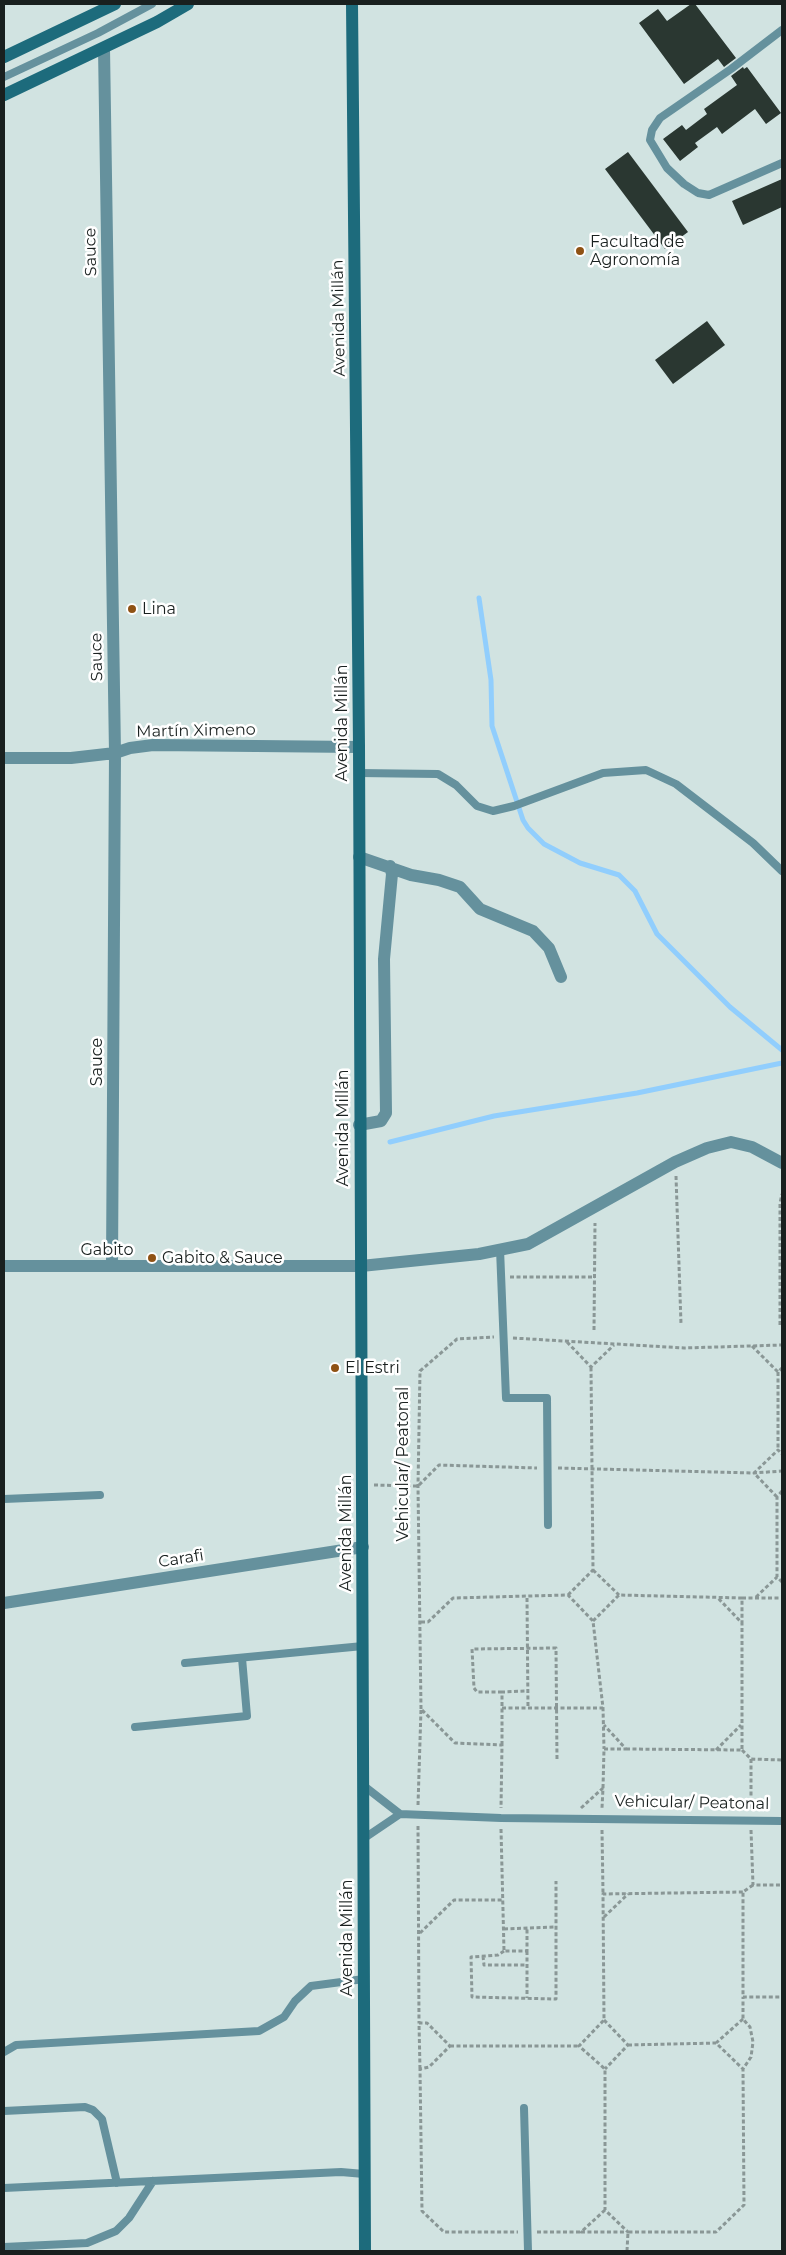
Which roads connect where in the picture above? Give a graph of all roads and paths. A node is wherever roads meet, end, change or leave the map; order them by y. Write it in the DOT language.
graph roads {
  1 [pos="115,4"];
  2 [pos="152,4"];
  3 [pos="188,4"];
  4 [pos="352,4"];
  5 [pos="782,30"];
  6 [pos="104,48"];
  7 [pos="4,57"];
  8 [pos="4,77"];
  9 [pos="4,95"];
  10 [pos="782,163"];
  11 [pos="359,747"];
  12 [pos="115,753"];
  13 [pos="4,758"];
  14 [pos="359,773"];
  15 [pos="359,857"];
  16 [pos="390,866"];
  17 [pos="782,871"];
  18 [pos="561,977"];
  19 [pos="359,1124"];
  20 [pos="675,1162"];
  21 [pos="782,1164"];
  22 [pos="782,1194"];
  23 [pos="595,1206"];
  24 [pos="500,1249"];
  25 [pos="4,1266"];
  26 [pos="112,1266"];
  27 [pos="361,1266"];
  28 [pos="501,1277"];
  29 [pos="595,1277"];
  30 [pos="681,1324"];
  31 [pos="780,1325"];
  32 [pos="594,1330"];
  33 [pos="503,1337"];
  34 [pos="567,1341"];
  35 [pos="615,1344"];
  36 [pos="782,1345"];
  37 [pos="752,1346"];
  38 [pos="591,1366"];
  39 [pos="782,1368"];
  40 [pos="778,1372"];
  41 [pos="778,1450"];
  42 [pos="782,1454"];
  43 [pos="548,1468"];
  44 [pos="593,1469"];
  45 [pos="782,1471"];
  46 [pos="754,1473"];
  47 [pos="362,1485"];
  48 [pos="418,1486"];
  49 [pos="782,1491"];
  50 [pos="100,1495"];
  51 [pos="777,1497"];
  52 [pos="4,1499"];
  53 [pos="548,1525"];
  54 [pos="362,1547"];
  55 [pos="593,1570"];
  56 [pos="777,1577"];
  57 [pos="782,1582"];
  58 [pos="619,1595"];
  59 [pos="568,1596"];
  60 [pos="717,1597"];
  61 [pos="527,1598"];
  62 [pos="742,1598"];
  63 [pos="756,1598"];
  64 [pos="782,1598"];
  65 [pos="4,1603"];
  66 [pos="593,1621"];
  67 [pos="421,1622"];
  68 [pos="742,1622"];
  69 [pos="363,1646"];
  70 [pos="526,1648"];
  71 [pos="242,1658"];
  72 [pos="184,1663"];
  73 [pos="527,1691"];
  74 [pos="502,1692"];
  75 [pos="502,1708"];
  76 [pos="528,1708"];
  77 [pos="558,1708"];
  78 [pos="603,1708"];
  79 [pos="421,1709"];
  80 [pos="604,1725"];
  81 [pos="742,1725"];
  82 [pos="135,1727"];
  83 [pos="502,1745"];
  84 [pos="604,1749"];
  85 [pos="626,1749"];
  86 [pos="716,1750"];
  87 [pos="742,1750"];
  88 [pos="557,1760"];
  89 [pos="782,1760"];
  90 [pos="364,1786"];
  91 [pos="602,1788"];
  92 [pos="418,1813"];
  93 [pos="400,1814"];
  94 [pos="501,1818"];
  95 [pos="570,1818"];
  96 [pos="602,1818"];
  97 [pos="782,1821"];
  98 [pos="364,1839"];
  99 [pos="556,1881"];
  100 [pos="752,1885"];
  101 [pos="743,1892"];
  102 [pos="628,1893"];
  103 [pos="603,1894"];
  104 [pos="504,1900"];
  105 [pos="603,1918"];
  106 [pos="555,1927"];
  107 [pos="527,1928"];
  108 [pos="504,1929"];
  109 [pos="419,1934"];
  110 [pos="504,1951"];
  111 [pos="527,1951"];
  112 [pos="484,1956"];
  113 [pos="527,1966"];
  114 [pos="364,1979"];
  115 [pos="743,1997"];
  116 [pos="782,1997"];
  117 [pos="527,1998"];
  118 [pos="742,2019"];
  119 [pos="604,2020"];
  120 [pos="419,2023"];
  121 [pos="716,2043"];
  122 [pos="628,2045"];
  123 [pos="450,2046"];
  124 [pos="579,2046"];
  125 [pos="4,2052"];
  126 [pos="420,2069"];
  127 [pos="605,2069"];
  128 [pos="743,2069"];
  129 [pos="524,2108"];
  130 [pos="4,2111"];
  131 [pos="364,2174"];
  132 [pos="153,2181"];
  133 [pos="117,2183"];
  134 [pos="4,2188"];
  135 [pos="605,2210"];
  136 [pos="527,2232"];
  137 [pos="581,2232"];
  138 [pos="628,2232"];
  139 [pos="4,2247"];
  140 [pos="365,2251"];
  141 [pos="528,2251"];
  142 [pos="627,2251"];
  1 -- 7 [label="main road"];
  2 -- 8 [label="lane"];
  3 -- 6 [label="main road"];
  4 -- 11 [label="main road, Avenida Millán"];
  5 -- 10 [label="lane"];
  6 -- 9 [label="main road"];
  6 -- 12 [label="street, Sauce"];
  11 -- 12 [label="street, Martín Ximeno"];
  11 -- 14 [label="main road, Avenida Millán"];
  12 -- 13 [label="street, Martín Ximeno"];
  12 -- 26 [label="street, Sauce"];
  14 -- 15 [label="main road, Avenida Millán"];
  14 -- 17 [label="lane"];
  15 -- 16 [label="street"];
  15 -- 19 [label="main road, Avenida Millán"];
  16 -- 18 [label="street"];
  16 -- 19 [label="street"];
  19 -- 27 [label="main road, Avenida Millán"];
  20 -- 21 [label="street"];
  20 -- 23 [label="street"];
  20 -- 30 [label="path"];
  22 -- 31 [label="path"];
  23 -- 24 [label="street"];
  23 -- 29 [label="path"];
  24 -- 27 [label="street"];
  24 -- 28 [label="lane"];
  25 -- 26 [label="street, Gabito"];
  26 -- 27 [label="street, Gabito"];
  27 -- 47 [label="main road, Avenida Millán"];
  28 -- 29 [label="path"];
  28 -- 33 [label="lane"];
  29 -- 32 [label="path"];
  33 -- 34 [label="path, Vehicular/ Peatonal"];
  33 -- 43 [label="lane"];
  33 -- 48 [label="path, Vehicular/ Peatonal"];
  34 -- 35 [label="path, Vehicular/ Peatonal"];
  34 -- 38 [label="path"];
  35 -- 37 [label="path, Vehicular/ Peatonal"];
  35 -- 38 [label="path"];
  36 -- 37 [label="path, Vehicular/ Peatonal"];
  37 -- 40 [label="path"];
  38 -- 44 [label="path"];
  39 -- 40 [label="path"];
  40 -- 41 [label="path"];
  41 -- 42 [label="path"];
  41 -- 46 [label="path"];
  43 -- 44 [label="path"];
  43 -- 48 [label="path"];
  43 -- 53 [label="lane"];
  44 -- 46 [label="path"];
  44 -- 55 [label="path"];
  45 -- 46 [label="path"];
  46 -- 51 [label="path"];
  47 -- 48 [label="path"];
  47 -- 54 [label="main road, Avenida Millán"];
  48 -- 67 [label="path, Vehicular/ Peatonal"];
  49 -- 51 [label="path"];
  50 -- 52 [label="lane"];
  51 -- 56 [label="path"];
  54 -- 65 [label="street, Carafi"];
  54 -- 69 [label="main road, Avenida Millán"];
  55 -- 58 [label="path"];
  55 -- 59 [label="path"];
  56 -- 57 [label="path"];
  56 -- 63 [label="path"];
  58 -- 60 [label="path"];
  58 -- 66 [label="path"];
  59 -- 61 [label="path"];
  59 -- 66 [label="path"];
  60 -- 62 [label="path"];
  60 -- 68 [label="path"];
  61 -- 67 [label="path"];
  61 -- 70 [label="path"];
  62 -- 63 [label="path"];
  62 -- 68 [label="path"];
  63 -- 64 [label="path"];
  66 -- 78 [label="path, Vehicular/ Peatonal"];
  67 -- 79 [label="path, Vehicular/ Peatonal"];
  68 -- 81 [label="path"];
  69 -- 71 [label="lane"];
  69 -- 90 [label="main road, Avenida Millán"];
  70 -- 73 [label="path"];
  70 -- 74 [label="path"];
  70 -- 77 [label="path"];
  71 -- 72 [label="lane"];
  71 -- 82 [label="lane"];
  73 -- 74 [label="path"];
  73 -- 76 [label="path"];
  74 -- 75 [label="path"];
  75 -- 76 [label="path"];
  75 -- 83 [label="path"];
  76 -- 77 [label="path"];
  77 -- 78 [label="path"];
  77 -- 88 [label="path"];
  78 -- 80 [label="path, Vehicular/ Peatonal"];
  79 -- 83 [label="path"];
  79 -- 92 [label="path, Vehicular/ Peatonal"];
  80 -- 84 [label="path, Vehicular/ Peatonal"];
  80 -- 85 [label="path"];
  81 -- 86 [label="path"];
  81 -- 87 [label="path"];
  83 -- 94 [label="path"];
  84 -- 85 [label="path"];
  84 -- 91 [label="path, Vehicular/ Peatonal"];
  85 -- 86 [label="path"];
  86 -- 87 [label="path"];
  87 -- 89 [label="path"];
  90 -- 93 [label="lane"];
  90 -- 98 [label="main road, Avenida Millán"];
  91 -- 95 [label="path, Vehicular/ Peatonal"];
  91 -- 96 [label="path, Vehicular/ Peatonal"];
  92 -- 93 [label="lane, Vehicular/ Peatonal"];
  92 -- 94 [label="lane, Vehicular/ Peatonal"];
  92 -- 109 [label="path, Vehicular/ Peatonal"];
  93 -- 98 [label="lane"];
  94 -- 95 [label="lane, Vehicular/ Peatonal"];
  94 -- 104 [label="path"];
  95 -- 96 [label="lane, Vehicular/ Peatonal"];
  96 -- 97 [label="lane, Vehicular/ Peatonal"];
  96 -- 103 [label="path"];
  98 -- 114 [label="main road, Avenida Millán"];
  99 -- 106 [label="path"];
  100 -- 101 [label="path"];
  101 -- 102 [label="path"];
  101 -- 115 [label="path"];
  102 -- 103 [label="path"];
  102 -- 105 [label="path"];
  103 -- 105 [label="path"];
  104 -- 108 [label="path"];
  104 -- 109 [label="path"];
  105 -- 119 [label="path"];
  106 -- 107 [label="path"];
  106 -- 117 [label="path"];
  107 -- 108 [label="path"];
  107 -- 111 [label="path"];
  108 -- 110 [label="path"];
  109 -- 120 [label="path, Vehicular/ Peatonal"];
  110 -- 111 [label="path"];
  110 -- 112 [label="path"];
  111 -- 113 [label="path"];
  112 -- 113 [label="path"];
  112 -- 117 [label="path"];
  113 -- 117 [label="path"];
  114 -- 125 [label="lane"];
  114 -- 131 [label="main road, Avenida Millán"];
  115 -- 116 [label="path"];
  115 -- 118 [label="path"];
  118 -- 121 [label="path"];
  118 -- 128 [label="path, Vehicular/ Peatonal"];
  119 -- 122 [label="path"];
  119 -- 124 [label="path"];
  120 -- 123 [label="path"];
  120 -- 126 [label="path, Vehicular/ Peatonal"];
  121 -- 122 [label="path"];
  121 -- 128 [label="path"];
  122 -- 127 [label="path"];
  123 -- 124 [label="path"];
  123 -- 126 [label="path"];
  124 -- 127 [label="path"];
  126 -- 136 [label="path, Vehicular/ Peatonal"];
  127 -- 135 [label="path"];
  128 -- 138 [label="path, Vehicular/ Peatonal"];
  129 -- 136 [label="lane"];
  130 -- 133 [label="lane"];
  131 -- 132 [label="lane"];
  131 -- 140 [label="main road, Avenida Millán"];
  132 -- 133 [label="lane"];
  132 -- 139 [label="lane"];
  133 -- 134 [label="lane"];
  135 -- 137 [label="path"];
  135 -- 138 [label="path"];
  136 -- 137 [label="path, Vehicular/ Peatonal"];
  136 -- 141 [label="lane"];
  137 -- 138 [label="path, Vehicular/ Peatonal"];
  138 -- 142 [label="path"];
}
